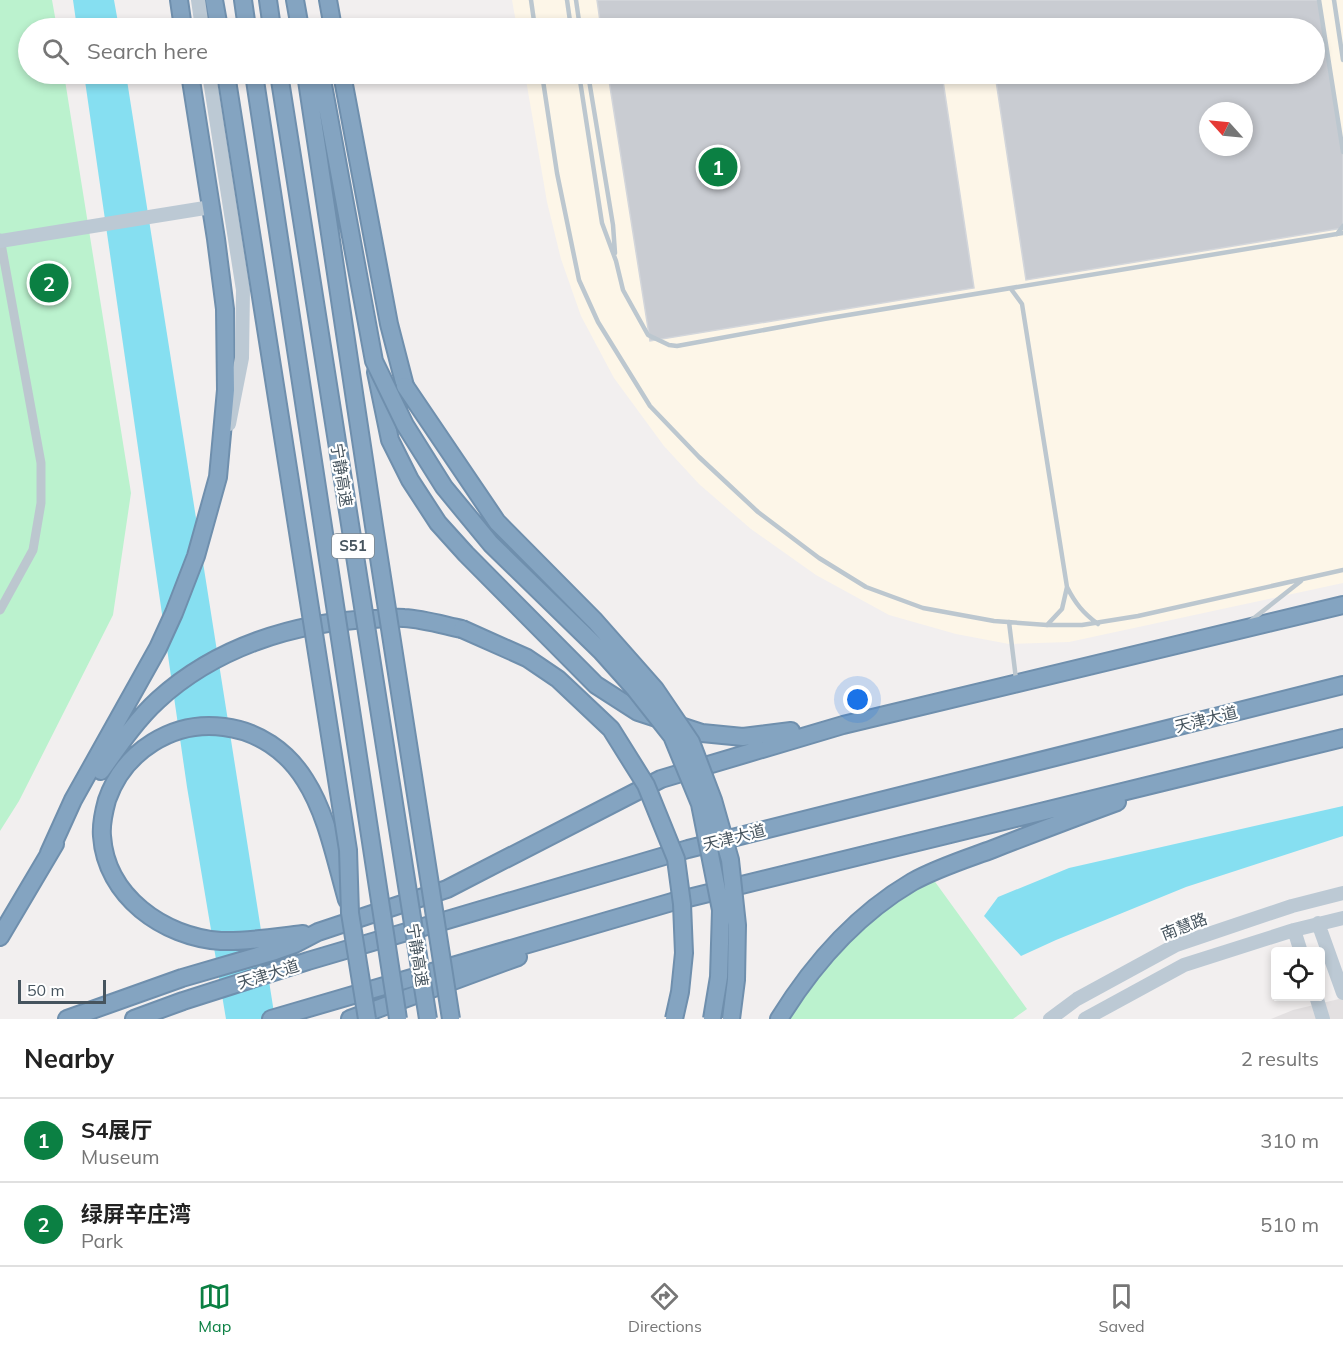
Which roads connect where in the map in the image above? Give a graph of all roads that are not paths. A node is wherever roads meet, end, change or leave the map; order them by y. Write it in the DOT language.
graph roads {
  1 [pos="178,0"];
  2 [pos="198,0"];
  3 [pos="214,0"];
  4 [pos="243,0"];
  5 [pos="268,0"];
  6 [pos="328,0"];
  7 [pos="531,0"];
  8 [pos="567,0"];
  9 [pos="576,0"];
  10 [pos="1318,0"];
  11 [pos="1334,0"];
  12 [pos="181,18"];
  13 [pos="201,18"];
  14 [pos="217,18"];
  15 [pos="246,18"];
  16 [pos="271,18"];
  17 [pos="331,18"];
  18 [pos="534,18"];
  19 [pos="570,18"];
  20 [pos="579,18"];
  21 [pos="1321,18"];
  22 [pos="1325,43"];
  23 [pos="1343,60"];
  24 [pos="192,84"];
  25 [pos="211,84"];
  26 [pos="228,84"];
  27 [pos="256,84"];
  28 [pos="281,84"];
  29 [pos="308,84"];
  30 [pos="323,84"];
  31 [pos="344,84"];
  32 [pos="544,84"];
  33 [pos="581,84"];
  34 [pos="590,84"];
  35 [pos="1343,152"];
  36 [pos="211,207"];
  37 [pos="1343,226"];
  38 [pos="1340,233"];
  39 [pos="0,236"];
  40 [pos="0,241"];
  41 [pos="616,261"];
  42 [pos="1011,289"];
  43 [pos="374,361"];
  44 [pos="218,477"];
  45 [pos="1343,570"];
  46 [pos="1303,579"];
  47 [pos="1067,586"];
  48 [pos="1343,605"];
  49 [pos="0,610"];
  50 [pos="1009,622"];
  51 [pos="1099,624"];
  52 [pos="1047,625"];
  53 [pos="1237,631"];
  54 [pos="1016,684"];
  55 [pos="1343,685"];
  56 [pos="843,724"];
  57 [pos="1343,738"];
  58 [pos="1187,775"];
  59 [pos="49,853"];
  60 [pos="1343,893"];
  61 [pos="350,913"];
  62 [pos="621,917"];
  63 [pos="1343,918"];
  64 [pos="1318,923"];
  65 [pos="1294,930"];
  66 [pos="0,937"];
  67 [pos="273,945"];
  68 [pos="1300,947"];
  69 [pos="1343,993"];
  70 [pos="1318,1001"];
  71 [pos="67,1019"];
  72 [pos="134,1019"];
  73 [pos="271,1019"];
  74 [pos="350,1019"];
  75 [pos="367,1019"];
  76 [pos="398,1019"];
  77 [pos="428,1019"];
  78 [pos="451,1019"];
  79 [pos="674,1019"];
  80 [pos="712,1019"];
  81 [pos="731,1019"];
  82 [pos="779,1019"];
  83 [pos="1050,1019"];
  84 [pos="1085,1019"];
  85 [pos="1323,1019"];
  1 -- 12 [label="highway"];
  2 -- 13 [label="street"];
  3 -- 14 [label="highway"];
  4 -- 15 [label="highway"];
  5 -- 16 [label="highway"];
  6 -- 17 [label="highway"];
  7 -- 18 [label="lane"];
  8 -- 19 [label="lane"];
  9 -- 20 [label="lane"];
  10 -- 21 [label="lane"];
  11 -- 23 [label="lane"];
  22 -- 35 [label="lane"];
  24 -- 36 [label="highway"];
  25 -- 44 [label="street"];
  26 -- 61 [label="highway, bridge"];
  27 -- 76 [label="highway, 宁静高速 / S51, bridge"];
  28 -- 77 [label="highway, 宁静高速 / S51, bridge"];
  29 -- 78 [label="highway, bridge"];
  30 -- 43 [label="highway, bridge"];
  31 -- 81 [label="highway, bridge"];
  32 -- 50 [label="lane"];
  33 -- 41 [label="lane"];
  34 -- 41 [label="lane"];
  36 -- 40 [label="street"];
  36 -- 44 [label="highway"];
  37 -- 38 [label="lane"];
  38 -- 42 [label="lane"];
  39 -- 40 [label="street"];
  40 -- 49 [label="street"];
  41 -- 42 [label="lane"];
  42 -- 47 [label="lane"];
  43 -- 56 [label="highway, bridge"];
  43 -- 80 [label="highway, bridge"];
  44 -- 59 [label="highway"];
  45 -- 46 [label="lane"];
  46 -- 51 [label="lane"];
  46 -- 53 [label="lane"];
  47 -- 51 [label="lane"];
  47 -- 52 [label="lane"];
  48 -- 53 [label="highway"];
  50 -- 52 [label="lane"];
  50 -- 54 [label="lane"];
  51 -- 52 [label="lane"];
  53 -- 54 [label="highway"];
  54 -- 56 [label="highway"];
  55 -- 72 [label="highway, 天津大道"];
  56 -- 67 [label="highway"];
  57 -- 58 [label="highway"];
  58 -- 62 [label="highway"];
  58 -- 82 [label="highway"];
  59 -- 66 [label="highway"];
  59 -- 79 [label="highway, bridge"];
  60 -- 83 [label="street, 南慧路"];
  61 -- 67 [label="highway, bridge"];
  61 -- 75 [label="highway, bridge"];
  62 -- 73 [label="highway"];
  62 -- 74 [label="highway"];
  63 -- 64 [label="street"];
  64 -- 65 [label="street"];
  64 -- 69 [label="street"];
  65 -- 68 [label="street"];
  65 -- 84 [label="street"];
  67 -- 71 [label="highway"];
  70 -- 85 [label="street"];
}
